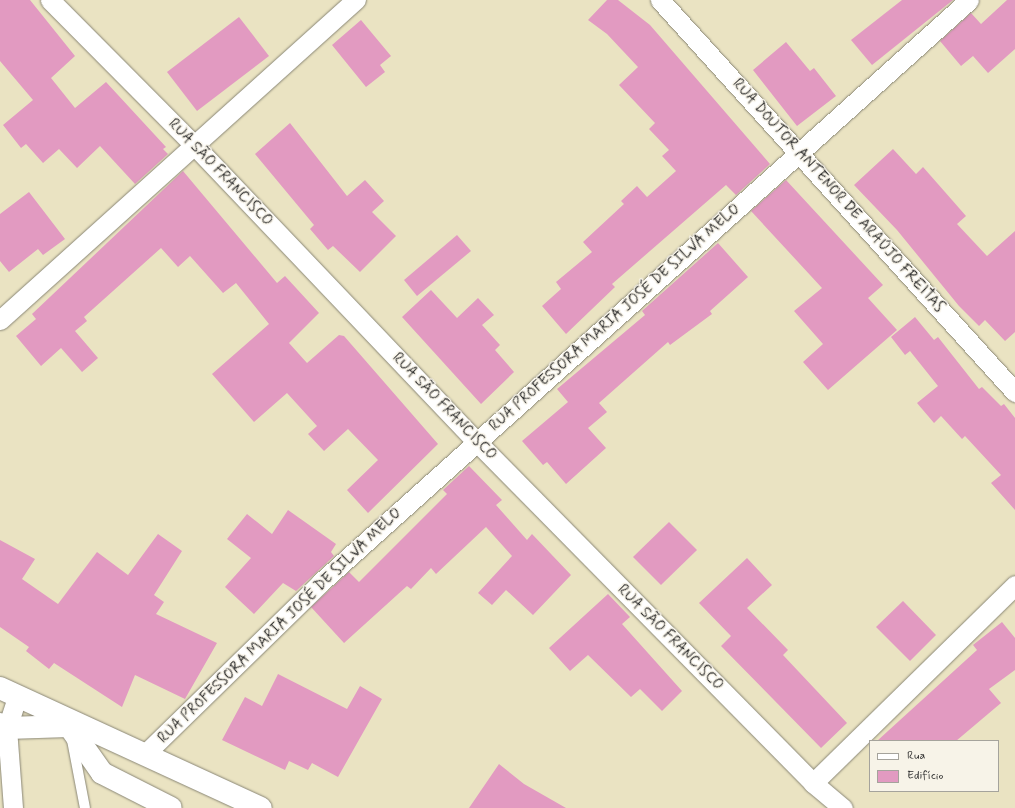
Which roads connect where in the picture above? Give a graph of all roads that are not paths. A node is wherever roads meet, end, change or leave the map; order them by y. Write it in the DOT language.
graph roads {
  1 [pos="50,0"];
  2 [pos="356,0"];
  3 [pos="660,0"];
  4 [pos="969,0"];
  5 [pos="193,144"];
  6 [pos="799,153"];
  7 [pos="0,320"];
  8 [pos="1015,392"];
  9 [pos="477,442"];
  10 [pos="1015,585"];
  11 [pos="9,693"];
  12 [pos="3,726"];
  13 [pos="69,726"];
  14 [pos="144,755"];
  15 [pos="813,783"];
  16 [pos="13,808"];
  17 [pos="85,808"];
  18 [pos="171,808"];
  19 [pos="261,808"];
  20 [pos="843,808"];
  1 -- 5 [label="street, RUA SÃO FRANCISCO"];
  2 -- 5 [label="street"];
  3 -- 6 [label="street, RUA DOUTOR ANTENOR DE ARAÚJO FREITAS"];
  4 -- 6 [label="street, RUA PROFESSORA MARIA JOSÉ DE SILVA MELO"];
  5 -- 7 [label="street"];
  5 -- 9 [label="street, RUA SÃO FRANCISCO"];
  6 -- 8 [label="street, RUA DOUTOR ANTENOR DE ARAÚJO FREITAS"];
  6 -- 9 [label="street, RUA PROFESSORA MARIA JOSÉ DE SILVA MELO"];
  9 -- 14 [label="street, RUA PROFESSORA MARIA JOSÉ DE SILVA MELO"];
  9 -- 15 [label="street, RUA SÃO FRANCISCO"];
  10 -- 15 [label="street"];
  11 -- 12 [label="street"];
  11 -- 14 [label="main road"];
  12 -- 13 [label="main road"];
  12 -- 16 [label="street"];
  13 -- 17 [label="lane"];
  13 -- 18 [label="main road"];
  14 -- 19 [label="main road"];
  15 -- 20 [label="street, RUA SÃO FRANCISCO"];
}
